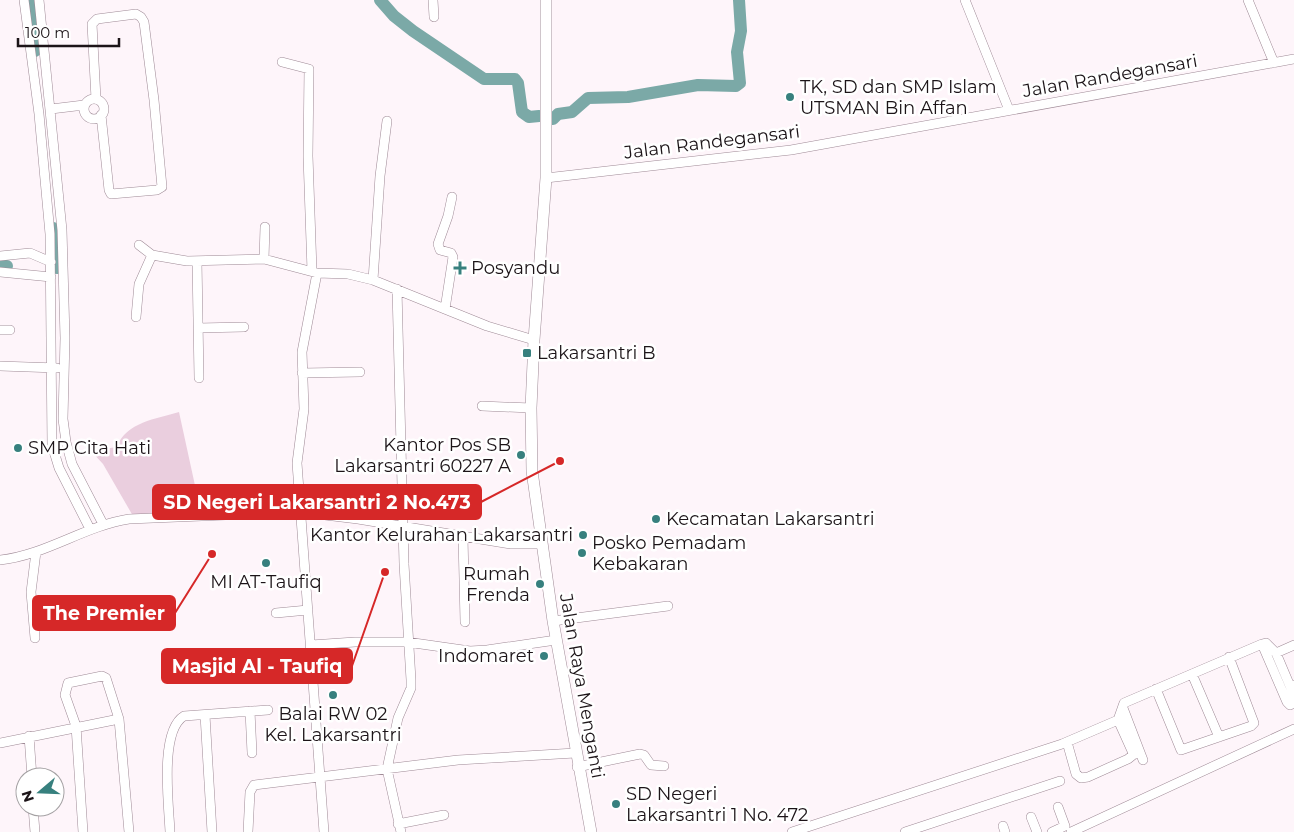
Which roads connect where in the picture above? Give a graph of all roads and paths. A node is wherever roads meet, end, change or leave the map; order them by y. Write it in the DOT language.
graph roads {
  1 [pos="24,0"];
  2 [pos="39,0"];
  3 [pos="433,0"];
  4 [pos="546,0"];
  5 [pos="965,0"];
  6 [pos="1248,0"];
  7 [pos="434,17"];
  8 [pos="1294,59"];
  9 [pos="282,62"];
  10 [pos="1274,63"];
  11 [pos="96,99"];
  12 [pos="84,108"];
  13 [pos="1009,110"];
  14 [pos="47,113"];
  15 [pos="101,115"];
  16 [pos="387,121"];
  17 [pos="546,178"];
  18 [pos="452,197"];
  19 [pos="265,227"];
  20 [pos="139,245"];
  21 [pos="12,255"];
  22 [pos="152,255"];
  23 [pos="0,256"];
  24 [pos="264,259"];
  25 [pos="197,261"];
  26 [pos="50,262"];
  27 [pos="0,272"];
  28 [pos="315,272"];
  29 [pos="10,273"];
  30 [pos="51,277"];
  31 [pos="373,280"];
  32 [pos="397,289"];
  33 [pos="445,308"];
  34 [pos="136,317"];
  35 [pos="244,327"];
  36 [pos="198,328"];
  37 [pos="0,330"];
  38 [pos="10,330"];
  39 [pos="534,340"];
  40 [pos="0,366"];
  41 [pos="52,367"];
  42 [pos="64,369"];
  43 [pos="360,372"];
  44 [pos="302,373"];
  45 [pos="199,378"];
  46 [pos="482,406"];
  47 [pos="531,408"];
  48 [pos="300,512"];
  49 [pos="103,524"];
  50 [pos="404,526"];
  51 [pos="90,529"];
  52 [pos="463,538"];
  53 [pos="542,544"];
  54 [pos="36,552"];
  55 [pos="0,560"];
  56 [pos="668,606"];
  57 [pos="308,610"];
  58 [pos="276,613"];
  59 [pos="553,621"];
  60 [pos="465,622"];
  61 [pos="34,638"];
  62 [pos="556,640"];
  63 [pos="407,642"];
  64 [pos="1262,644"];
  65 [pos="311,645"];
  66 [pos="1294,645"];
  67 [pos="1276,653"];
  68 [pos="1229,657"];
  69 [pos="1192,674"];
  70 [pos="1292,686"];
  71 [pos="1156,689"];
  72 [pos="1294,696"];
  73 [pos="1294,703"];
  74 [pos="1123,708"];
  75 [pos="268,710"];
  76 [pos="250,711"];
  77 [pos="205,715"];
  78 [pos="119,719"];
  79 [pos="1118,720"];
  80 [pos="76,726"];
  81 [pos="1294,729"];
  82 [pos="30,736"];
  83 [pos="1219,737"];
  84 [pos="1067,742"];
  85 [pos="0,743"];
  86 [pos="252,753"];
  87 [pos="575,753"];
  88 [pos="1143,760"];
  89 [pos="664,766"];
  90 [pos="32,767"];
  91 [pos="578,767"];
  92 [pos="387,769"];
  93 [pos="320,778"];
  94 [pos="1060,781"];
  95 [pos="1058,807"];
  96 [pos="444,816"];
  97 [pos="1031,816"];
  98 [pos="34,817"];
  99 [pos="399,828"];
  100 [pos="35,832"];
  101 [pos="83,832"];
  102 [pos="129,832"];
  103 [pos="170,832"];
  104 [pos="212,832"];
  105 [pos="248,832"];
  106 [pos="324,832"];
  107 [pos="591,832"];
  108 [pos="792,832"];
  109 [pos="905,832"];
  110 [pos="1037,832"];
  111 [pos="1052,832"];
  112 [pos="1071,832"];
  1 -- 14 [label="street"];
  2 -- 14 [label="street"];
  3 -- 7 [label="street"];
  4 -- 17 [label="main road, Jalan Raya Menganti"];
  5 -- 13 [label="street"];
  6 -- 10 [label="street"];
  8 -- 10 [label="street, Jalan Randegansari"];
  9 -- 28 [label="street"];
  10 -- 13 [label="street, Jalan Randegansari"];
  11 -- 12 [label="street"];
  11 -- 15 [label="street"];
  11 -- 15 [label="street"];
  12 -- 14 [label="street"];
  12 -- 15 [label="street"];
  13 -- 17 [label="street, Jalan Randegansari"];
  14 -- 26 [label="street"];
  14 -- 42 [label="street"];
  16 -- 31 [label="street"];
  17 -- 39 [label="main road, Jalan Raya Menganti"];
  18 -- 33 [label="street"];
  19 -- 24 [label="street"];
  20 -- 22 [label="street"];
  21 -- 23 [label="street"];
  21 -- 26 [label="street"];
  21 -- 29 [label="street"];
  22 -- 25 [label="street"];
  22 -- 34 [label="street"];
  24 -- 25 [label="street"];
  24 -- 28 [label="street"];
  25 -- 36 [label="street"];
  26 -- 30 [label="street"];
  27 -- 29 [label="street"];
  28 -- 31 [label="street"];
  28 -- 44 [label="street"];
  29 -- 30 [label="street"];
  30 -- 41 [label="street"];
  31 -- 32 [label="street"];
  32 -- 33 [label="street"];
  32 -- 50 [label="street"];
  33 -- 39 [label="street"];
  35 -- 36 [label="street"];
  36 -- 45 [label="street"];
  37 -- 38 [label="street"];
  39 -- 47 [label="main road, Jalan Raya Menganti"];
  40 -- 41 [label="street"];
  41 -- 42 [label="street"];
  41 -- 51 [label="street"];
  42 -- 49 [label="street"];
  43 -- 44 [label="street"];
  44 -- 48 [label="street"];
  46 -- 47 [label="street"];
  47 -- 53 [label="main road, Jalan Raya Menganti"];
  48 -- 49 [label="street"];
  48 -- 50 [label="street"];
  48 -- 57 [label="street"];
  49 -- 51 [label="street"];
  50 -- 52 [label="street"];
  50 -- 63 [label="street"];
  51 -- 54 [label="street"];
  52 -- 53 [label="street"];
  52 -- 60 [label="street"];
  53 -- 59 [label="main road, Jalan Raya Menganti"];
  54 -- 55 [label="street"];
  54 -- 61 [label="street"];
  56 -- 59 [label="street"];
  57 -- 58 [label="street"];
  57 -- 65 [label="street"];
  59 -- 62 [label="main road, Jalan Raya Menganti"];
  62 -- 63 [label="street"];
  62 -- 87 [label="main road, Jalan Raya Menganti"];
  63 -- 65 [label="street"];
  63 -- 92 [label="street"];
  64 -- 67 [label="street"];
  64 -- 68 [label="street"];
  64 -- 73 [label="street"];
  65 -- 93 [label="street"];
  66 -- 67 [label="street"];
  67 -- 70 [label="street"];
  68 -- 69 [label="street"];
  68 -- 83 [label="street"];
  69 -- 71 [label="street"];
  69 -- 83 [label="street"];
  70 -- 72 [label="street"];
  71 -- 74 [label="street"];
  71 -- 83 [label="street"];
  74 -- 79 [label="street"];
  74 -- 88 [label="street"];
  75 -- 76 [label="street"];
  76 -- 77 [label="street"];
  76 -- 86 [label="street"];
  77 -- 103 [label="street"];
  77 -- 104 [label="street"];
  78 -- 80 [label="street"];
  78 -- 80 [label="street"];
  78 -- 102 [label="street"];
  79 -- 84 [label="street"];
  79 -- 84 [label="street"];
  80 -- 82 [label="street"];
  80 -- 101 [label="street"];
  81 -- 112 [label="street"];
  82 -- 85 [label="street"];
  82 -- 90 [label="street"];
  84 -- 108 [label="street"];
  87 -- 91 [label="main road, Jalan Raya Menganti"];
  87 -- 92 [label="street"];
  89 -- 91 [label="street"];
  91 -- 107 [label="main road, Jalan Raya Menganti"];
  92 -- 93 [label="street"];
  92 -- 99 [label="street"];
  93 -- 105 [label="street"];
  93 -- 106 [label="street"];
  94 -- 109 [label="street"];
  95 -- 111 [label="street"];
  96 -- 99 [label="street"];
  97 -- 110 [label="street"];
  98 -- 100 [label="street"];
}
